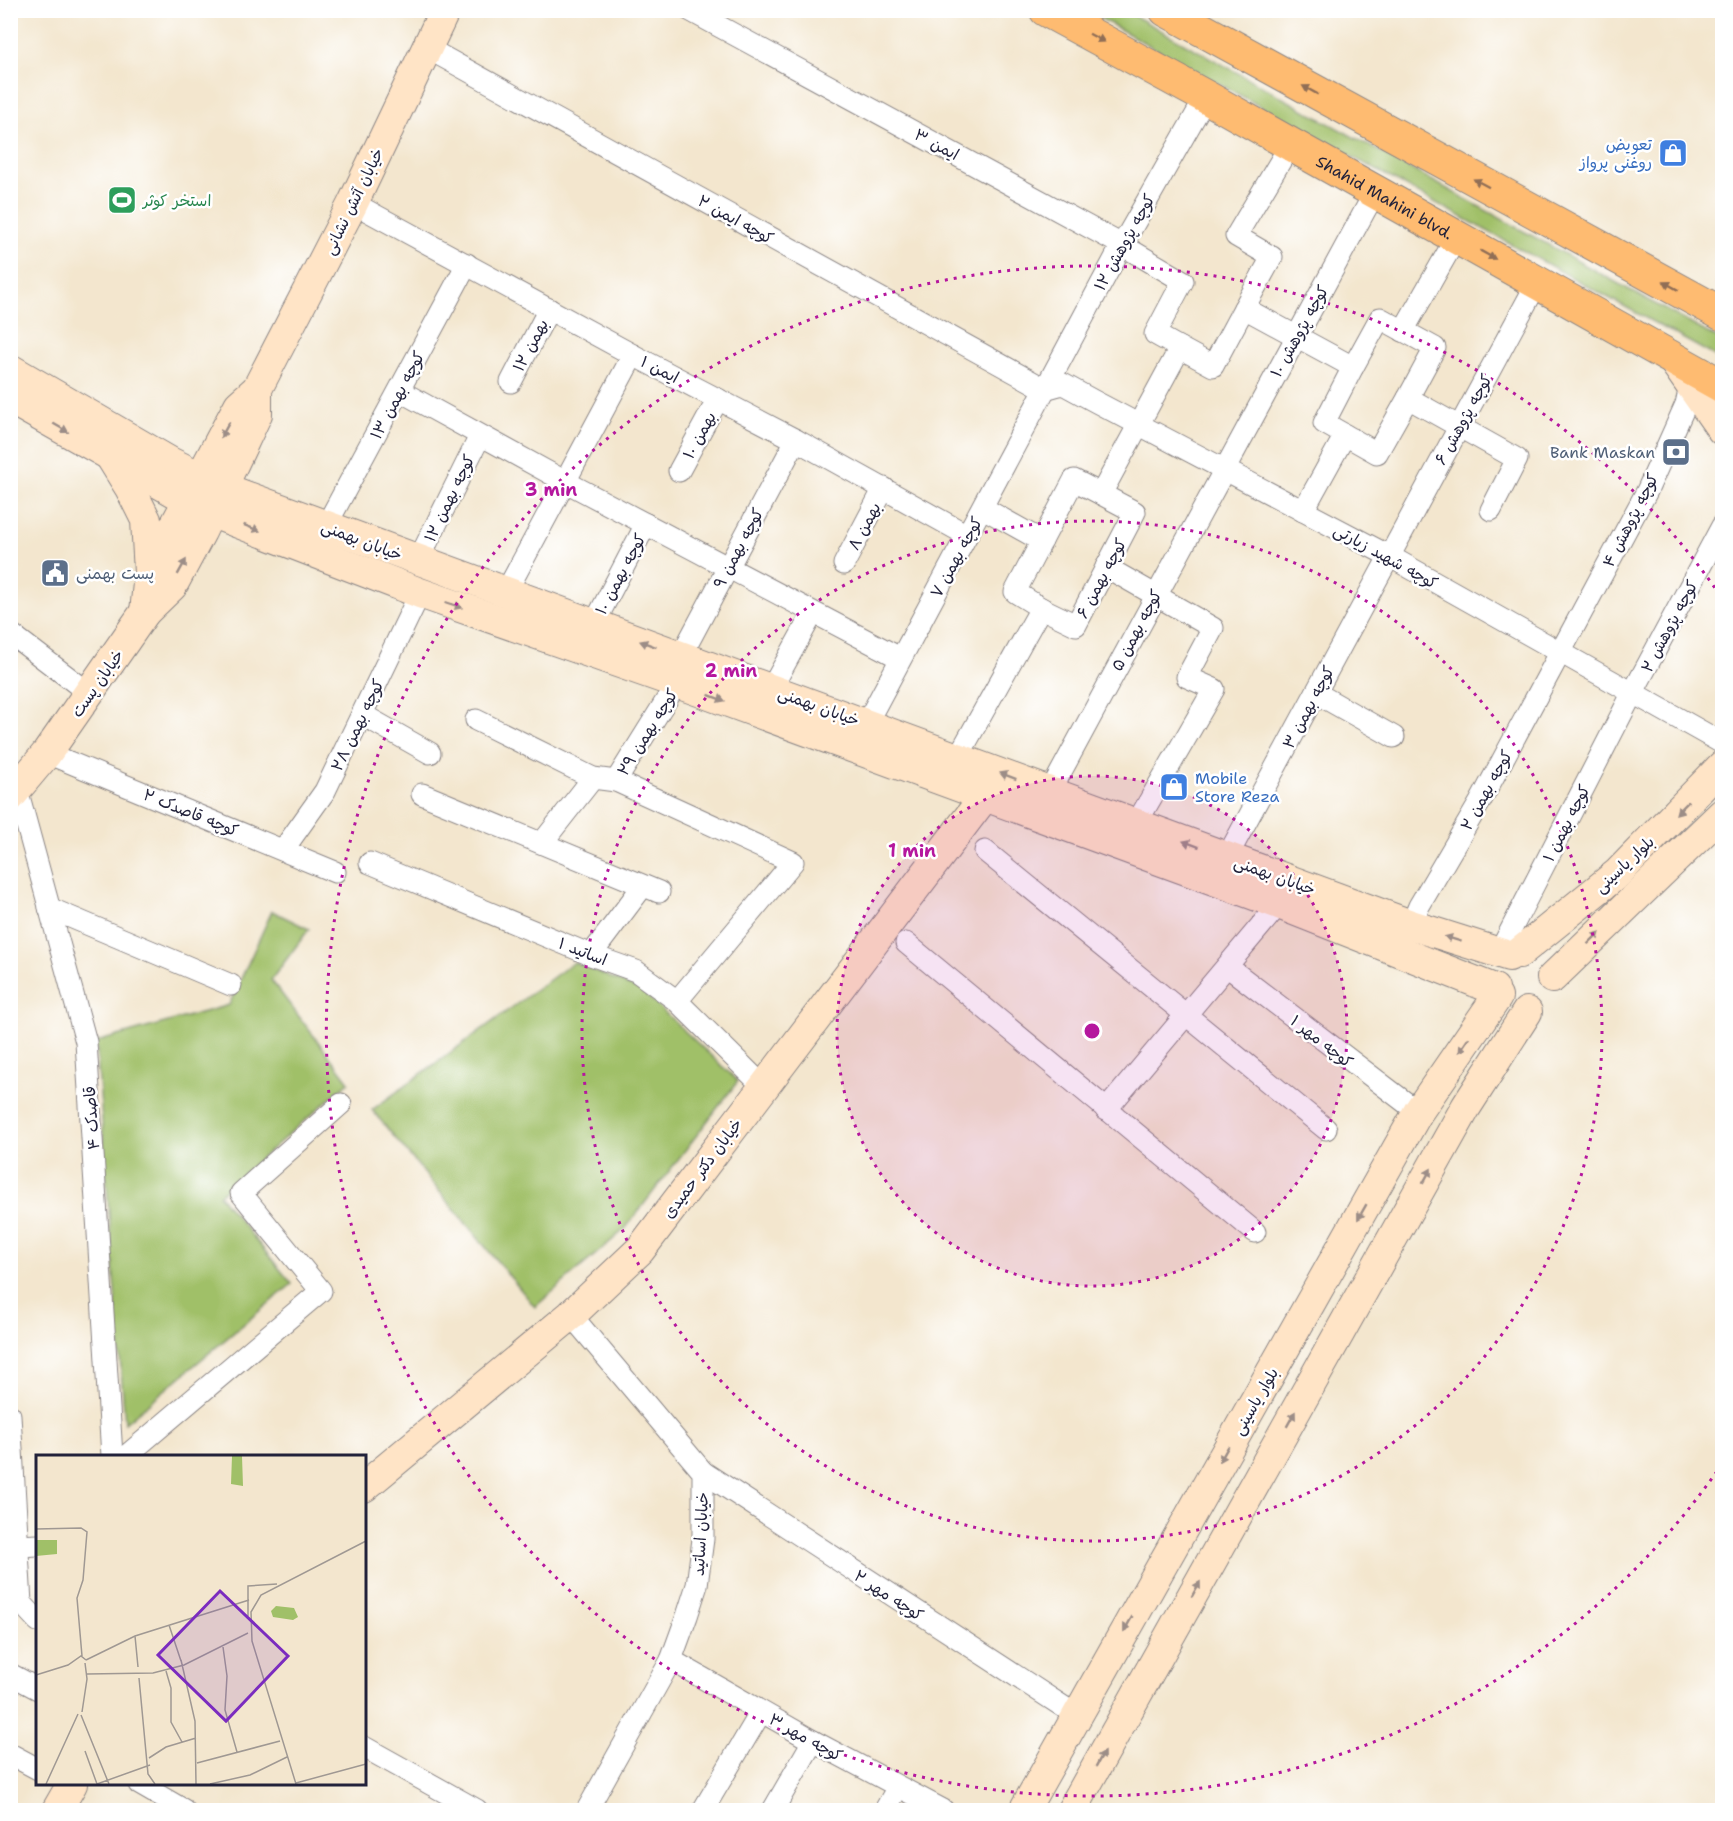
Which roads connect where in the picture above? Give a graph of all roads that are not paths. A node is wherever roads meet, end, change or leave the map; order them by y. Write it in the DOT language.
graph roads {
  1 [pos="445,10"];
  2 [pos="689,10"];
  3 [pos="1046,10"];
  4 [pos="1166,10"];
  5 [pos="427,48"];
  6 [pos="1206,97"];
  7 [pos="1290,145"];
  8 [pos="1375,192"];
  9 [pos="353,203"];
  10 [pos="1456,237"];
  11 [pos="1122,245"];
  12 [pos="467,264"];
  13 [pos="1537,283"];
  14 [pos="1244,308"];
  15 [pos="549,309"];
  16 [pos="1722,314"];
  17 [pos="1403,331"];
  18 [pos="1296,336"];
  19 [pos="1180,348"];
  20 [pos="633,355"];
  21 [pos="1353,367"];
  22 [pos="10,369"];
  23 [pos="1696,376"];
  24 [pos="511,382"];
  25 [pos="1045,389"];
  26 [pos="400,391"];
  27 [pos="1408,398"];
  28 [pos="10,399"];
  29 [pos="718,399"];
  30 [pos="1140,425"];
  31 [pos="1459,426"];
  32 [pos="1722,430"];
  33 [pos="480,435"];
  34 [pos="1345,435"];
  35 [pos="796,440"];
  36 [pos="110,456"];
  37 [pos="1223,470"];
  38 [pos="679,471"];
  39 [pos="566,482"];
  40 [pos="884,488"];
  41 [pos="1101,494"];
  42 [pos="205,495"];
  43 [pos="983,508"];
  44 [pos="1491,510"];
  45 [pos="1304,511"];
  46 [pos="646,524"];
  47 [pos="326,526"];
  48 [pos="1722,526"];
  49 [pos="967,535"];
  50 [pos="1042,541"];
  51 [pos="1389,556"];
  52 [pos="418,561"];
  53 [pos="844,564"];
  54 [pos="727,567"];
  55 [pos="1106,567"];
  56 [pos="149,574"];
  57 [pos="506,592"];
  58 [pos="420,593"];
  59 [pos="1155,595"];
  60 [pos="1041,608"];
  61 [pos="145,612"];
  62 [pos="813,614"];
  63 [pos="594,624"];
  64 [pos="10,633"];
  65 [pos="1561,654"];
  66 [pos="900,658"];
  67 [pos="679,670"];
  68 [pos="771,689"];
  69 [pos="1316,693"];
  70 [pos="90,694"];
  71 [pos="1632,694"];
  72 [pos="363,715"];
  73 [pos="476,720"];
  74 [pos="866,724"];
  75 [pos="1394,737"];
  76 [pos="1722,742"];
  77 [pos="47,753"];
  78 [pos="430,753"];
  79 [pos="958,757"];
  80 [pos="1722,766"];
  81 [pos="593,778"];
  82 [pos="616,781"];
  83 [pos="13,790"];
  84 [pos="1050,792"];
  85 [pos="422,794"];
  86 [pos="985,796"];
  87 [pos="1722,814"];
  88 [pos="1136,824"];
  89 [pos="542,843"];
  90 [pos="283,850"];
  91 [pos="985,851"];
  92 [pos="1227,857"];
  93 [pos="370,863"];
  94 [pos="334,872"];
  95 [pos="1279,904"];
  96 [pos="49,908"];
  97 [pos="1411,925"];
  98 [pos="906,943"];
  99 [pos="1509,954"];
  100 [pos="591,955"];
  101 [pos="1228,967"];
  102 [pos="1552,978"];
  103 [pos="231,985"];
  104 [pos="1495,993"];
  105 [pos="677,1001"];
  106 [pos="1527,1012"];
  107 [pos="1188,1015"];
  108 [pos="764,1087"];
  109 [pos="341,1104"];
  110 [pos="1106,1110"];
  111 [pos="1418,1112"];
  112 [pos="1326,1129"];
  113 [pos="1255,1232"];
  114 [pos="571,1315"];
  115 [pos="10,1415"];
  116 [pos="112,1455"];
  117 [pos="127,1455"];
  118 [pos="703,1472"];
  119 [pos="366,1485"];
  120 [pos="28,1546"];
  121 [pos="16,1597"];
  122 [pos="36,1619"];
  123 [pos="671,1660"];
  124 [pos="10,1674"];
  125 [pos="36,1688"];
  126 [pos="760,1712"];
  127 [pos="1076,1715"];
  128 [pos="813,1741"];
  129 [pos="366,1748"];
  130 [pos="10,1754"];
  131 [pos="36,1768"];
  132 [pos="141,1785"];
  133 [pos="898,1787"];
  134 [pos="184,1810"];
  135 [pos="477,1810"];
  136 [pos="587,1810"];
  137 [pos="703,1810"];
  138 [pos="773,1810"];
  139 [pos="885,1810"];
  140 [pos="943,1810"];
  141 [pos="1024,1810"];
  142 [pos="1072,1810"];
  1 -- 5 [label="street, خیابان آتش نشانی"];
  2 -- 11 [label="street, ایمن ۳"];
  3 -- 6 [label="main road, Shahid Mahini blvd., one-way"];
  16 -- 4 [label="main road, one-way"];
  5 -- 9 [label="street, خیابان آتش نشانی"];
  5 -- 25 [label="street, کوچه ایمن ۲"];
  6 -- 7 [label="main road, Shahid Mahini blvd."];
  6 -- 11 [label="street, کوچه پژوهش ۱۲"];
  7 -- 8 [label="main road, Shahid Mahini blvd."];
  7 -- 14 [label="street"];
  8 -- 10 [label="main road, Shahid Mahini blvd."];
  8 -- 18 [label="street, کوچه پژوهش ۱۰"];
  9 -- 12 [label="street, ایمن ۱"];
  9 -- 42 [label="street, خیابان آتش نشانی"];
  10 -- 13 [label="main road, Shahid Mahini blvd., one-way"];
  10 -- 17 [label="street"];
  11 -- 19 [label="street, ایمن ۳"];
  11 -- 25 [label="street, کوچه پژوهش ۱۲"];
  12 -- 15 [label="street, ایمن ۱"];
  12 -- 26 [label="street, کوچه بهمن ۱۳"];
  13 -- 23 [label="main road, Shahid Mahini blvd."];
  13 -- 31 [label="street, کوچه پژوهش ۶"];
  14 -- 18 [label="street"];
  14 -- 19 [label="street"];
  15 -- 20 [label="street, ایمن ۱"];
  15 -- 24 [label="street, بهمن ۱۲"];
  17 -- 21 [label="street"];
  17 -- 27 [label="street"];
  18 -- 21 [label="street"];
  18 -- 37 [label="street, کوچه پژوهش ۱۰"];
  19 -- 30 [label="street"];
  20 -- 29 [label="street, ایمن ۱"];
  20 -- 39 [label="street"];
  21 -- 34 [label="street"];
  22 -- 42 [label="street, خیابان بهمنی"];
  23 -- 32 [label="street"];
  23 -- 65 [label="street, کوچه پژوهش ۴"];
  25 -- 30 [label="street, کوچه شهید زیارتی"];
  25 -- 43 [label="street, کوچه بهمن ۷"];
  26 -- 33 [label="street"];
  26 -- 47 [label="street, کوچه بهمن ۱۳"];
  27 -- 31 [label="street"];
  27 -- 34 [label="street"];
  28 -- 36 [label="street, خیابان بهمنی, one-way"];
  29 -- 35 [label="street, ایمن ۱"];
  29 -- 38 [label="street, بهمن ۱۰"];
  30 -- 37 [label="street, کوچه شهید زیارتی"];
  30 -- 41 [label="street"];
  31 -- 44 [label="street"];
  31 -- 51 [label="street, کوچه پژوهش ۶"];
  33 -- 39 [label="street"];
  33 -- 52 [label="street, کوچه بهمن ۱۲"];
  34 -- 45 [label="street"];
  35 -- 40 [label="street, ایمن ۱"];
  35 -- 54 [label="street, کوچه بهمن ۹"];
  36 -- 42 [label="street, خیابان بهمنی"];
  36 -- 56 [label="street"];
  37 -- 45 [label="street, کوچه شهید زیارتی"];
  37 -- 59 [label="street, کوچه بهمن ۵"];
  39 -- 46 [label="street"];
  39 -- 57 [label="street"];
  40 -- 49 [label="street, ایمن ۱"];
  40 -- 53 [label="street, بهمن ۸"];
  41 -- 50 [label="street"];
  41 -- 55 [label="street, کوچه بهمن ۶"];
  42 -- 47 [label="street, خیابان بهمنی"];
  42 -- 56 [label="street, خیابان پست"];
  42 -- 58 [label="street, خیابان بهمنی, one-way"];
  61 -- 42 [label="street, خیابان پست, one-way"];
  43 -- 49 [label="street, کوچه بهمن ۷"];
  43 -- 50 [label="street"];
  45 -- 51 [label="street, کوچه شهید زیارتی"];
  46 -- 54 [label="street"];
  46 -- 63 [label="street, کوچه بهمن ۱۰"];
  47 -- 52 [label="street, خیابان بهمنی"];
  48 -- 71 [label="street, کوچه پژوهش ۲"];
  49 -- 66 [label="street, کوچه بهمن ۷"];
  50 -- 60 [label="street"];
  51 -- 65 [label="street, کوچه شهید زیارتی"];
  51 -- 69 [label="street, کوچه بهمن ۳"];
  52 -- 57 [label="street, خیابان بهمنی"];
  54 -- 62 [label="street"];
  54 -- 67 [label="street, کوچه بهمن ۹"];
  55 -- 59 [label="street"];
  55 -- 60 [label="street, کوچه بهمن ۶"];
  56 -- 61 [label="street, خیابان پست"];
  57 -- 63 [label="street, خیابان بهمنی"];
  58 -- 67 [label="street, خیابان بهمنی, one-way"];
  58 -- 72 [label="street, کوچه بهمن ۲۸"];
  59 -- 84 [label="street, کوچه بهمن ۵"];
  59 -- 88 [label="street"];
  60 -- 79 [label="street"];
  61 -- 70 [label="street, خیابان پست"];
  62 -- 66 [label="street"];
  62 -- 68 [label="street"];
  67 -- 63 [label="street, خیابان بهمنی, one-way"];
  64 -- 70 [label="street"];
  65 -- 71 [label="street, کوچه شهید زیارتی"];
  65 -- 97 [label="street, کوچه بهمن ۲"];
  66 -- 74 [label="street, کوچه بهمن ۷"];
  67 -- 68 [label="street, خیابان بهمنی"];
  67 -- 82 [label="street, کوچه بهمن ۲۹"];
  67 -- 86 [label="street, خیابان بهمنی, one-way"];
  68 -- 74 [label="street, خیابان بهمنی"];
  69 -- 75 [label="street"];
  69 -- 92 [label="street, کوچه بهمن ۳"];
  70 -- 77 [label="street, خیابان پست"];
  71 -- 76 [label="street, کوچه شهید زیارتی"];
  71 -- 99 [label="street, کوچه بهمن ۱"];
  72 -- 78 [label="street"];
  72 -- 90 [label="street, کوچه بهمن ۲۸"];
  73 -- 81 [label="street"];
  74 -- 79 [label="street, خیابان بهمنی"];
  77 -- 83 [label="street, خیابان پست"];
  77 -- 90 [label="street, کوچه قاصدک ۲"];
  84 -- 79 [label="street, خیابان بهمنی, one-way"];
  80 -- 99 [label="street, بلوار یاسینی, one-way"];
  81 -- 82 [label="street"];
  81 -- 89 [label="street"];
  82 -- 105 [label="street"];
  83 -- 96 [label="street, قاصدک ۴"];
  84 -- 88 [label="street, خیابان بهمنی"];
  85 -- 89 [label="street"];
  86 -- 95 [label="street, خیابان بهمنی"];
  86 -- 108 [label="street, خیابان دکتر حمیدی"];
  102 -- 87 [label="street, بلوار یاسینی, one-way"];
  92 -- 88 [label="street, خیابان بهمنی, one-way"];
  89 -- 100 [label="street"];
  90 -- 94 [label="street, کوچه قاصدک ۲"];
  91 -- 107 [label="street"];
  92 -- 97 [label="street, خیابان بهمنی"];
  93 -- 100 [label="street, اساتید ۱"];
  95 -- 101 [label="street"];
  95 -- 104 [label="street, خیابان بهمنی"];
  96 -- 103 [label="street"];
  96 -- 116 [label="street, قاصدک ۴"];
  99 -- 97 [label="street, خیابان بهمنی, one-way"];
  98 -- 110 [label="street"];
  99 -- 102 [label="street"];
  99 -- 104 [label="street"];
  100 -- 105 [label="street, اساتید ۱"];
  101 -- 107 [label="street"];
  101 -- 111 [label="street, کوچه مهر ۱"];
  102 -- 106 [label="street"];
  104 -- 106 [label="street"];
  104 -- 111 [label="street, بلوار یاسینی, one-way"];
  105 -- 108 [label="street, اساتید ۱"];
  142 -- 106 [label="street, one-way"];
  107 -- 110 [label="street"];
  107 -- 112 [label="street"];
  108 -- 114 [label="street, خیابان دکتر حمیدی"];
  109 -- 117 [label="street"];
  110 -- 113 [label="street"];
  111 -- 127 [label="street, بلوار یاسینی, one-way"];
  114 -- 118 [label="street, خیابان اساتید"];
  114 -- 119 [label="street, خیابان دکتر حمیدی"];
  115 -- 120 [label="street"];
  118 -- 123 [label="street, خیابان اساتید"];
  118 -- 127 [label="street, کوچه مهر ۲"];
  120 -- 121 [label="street"];
  121 -- 122 [label="street"];
  123 -- 126 [label="street, کوچه مهر ۳"];
  123 -- 136 [label="street, خیابان اساتید"];
  124 -- 125 [label="street"];
  126 -- 128 [label="street, کوچه مهر ۳"];
  126 -- 137 [label="street"];
  127 -- 141 [label="street, بلوار یاسینی"];
  128 -- 133 [label="street, کوچه مهر ۳"];
  128 -- 138 [label="street"];
  129 -- 135 [label="street"];
  130 -- 131 [label="street"];
  132 -- 134 [label="street"];
  133 -- 139 [label="street"];
  133 -- 140 [label="street, کوچه مهر ۳"];
}
